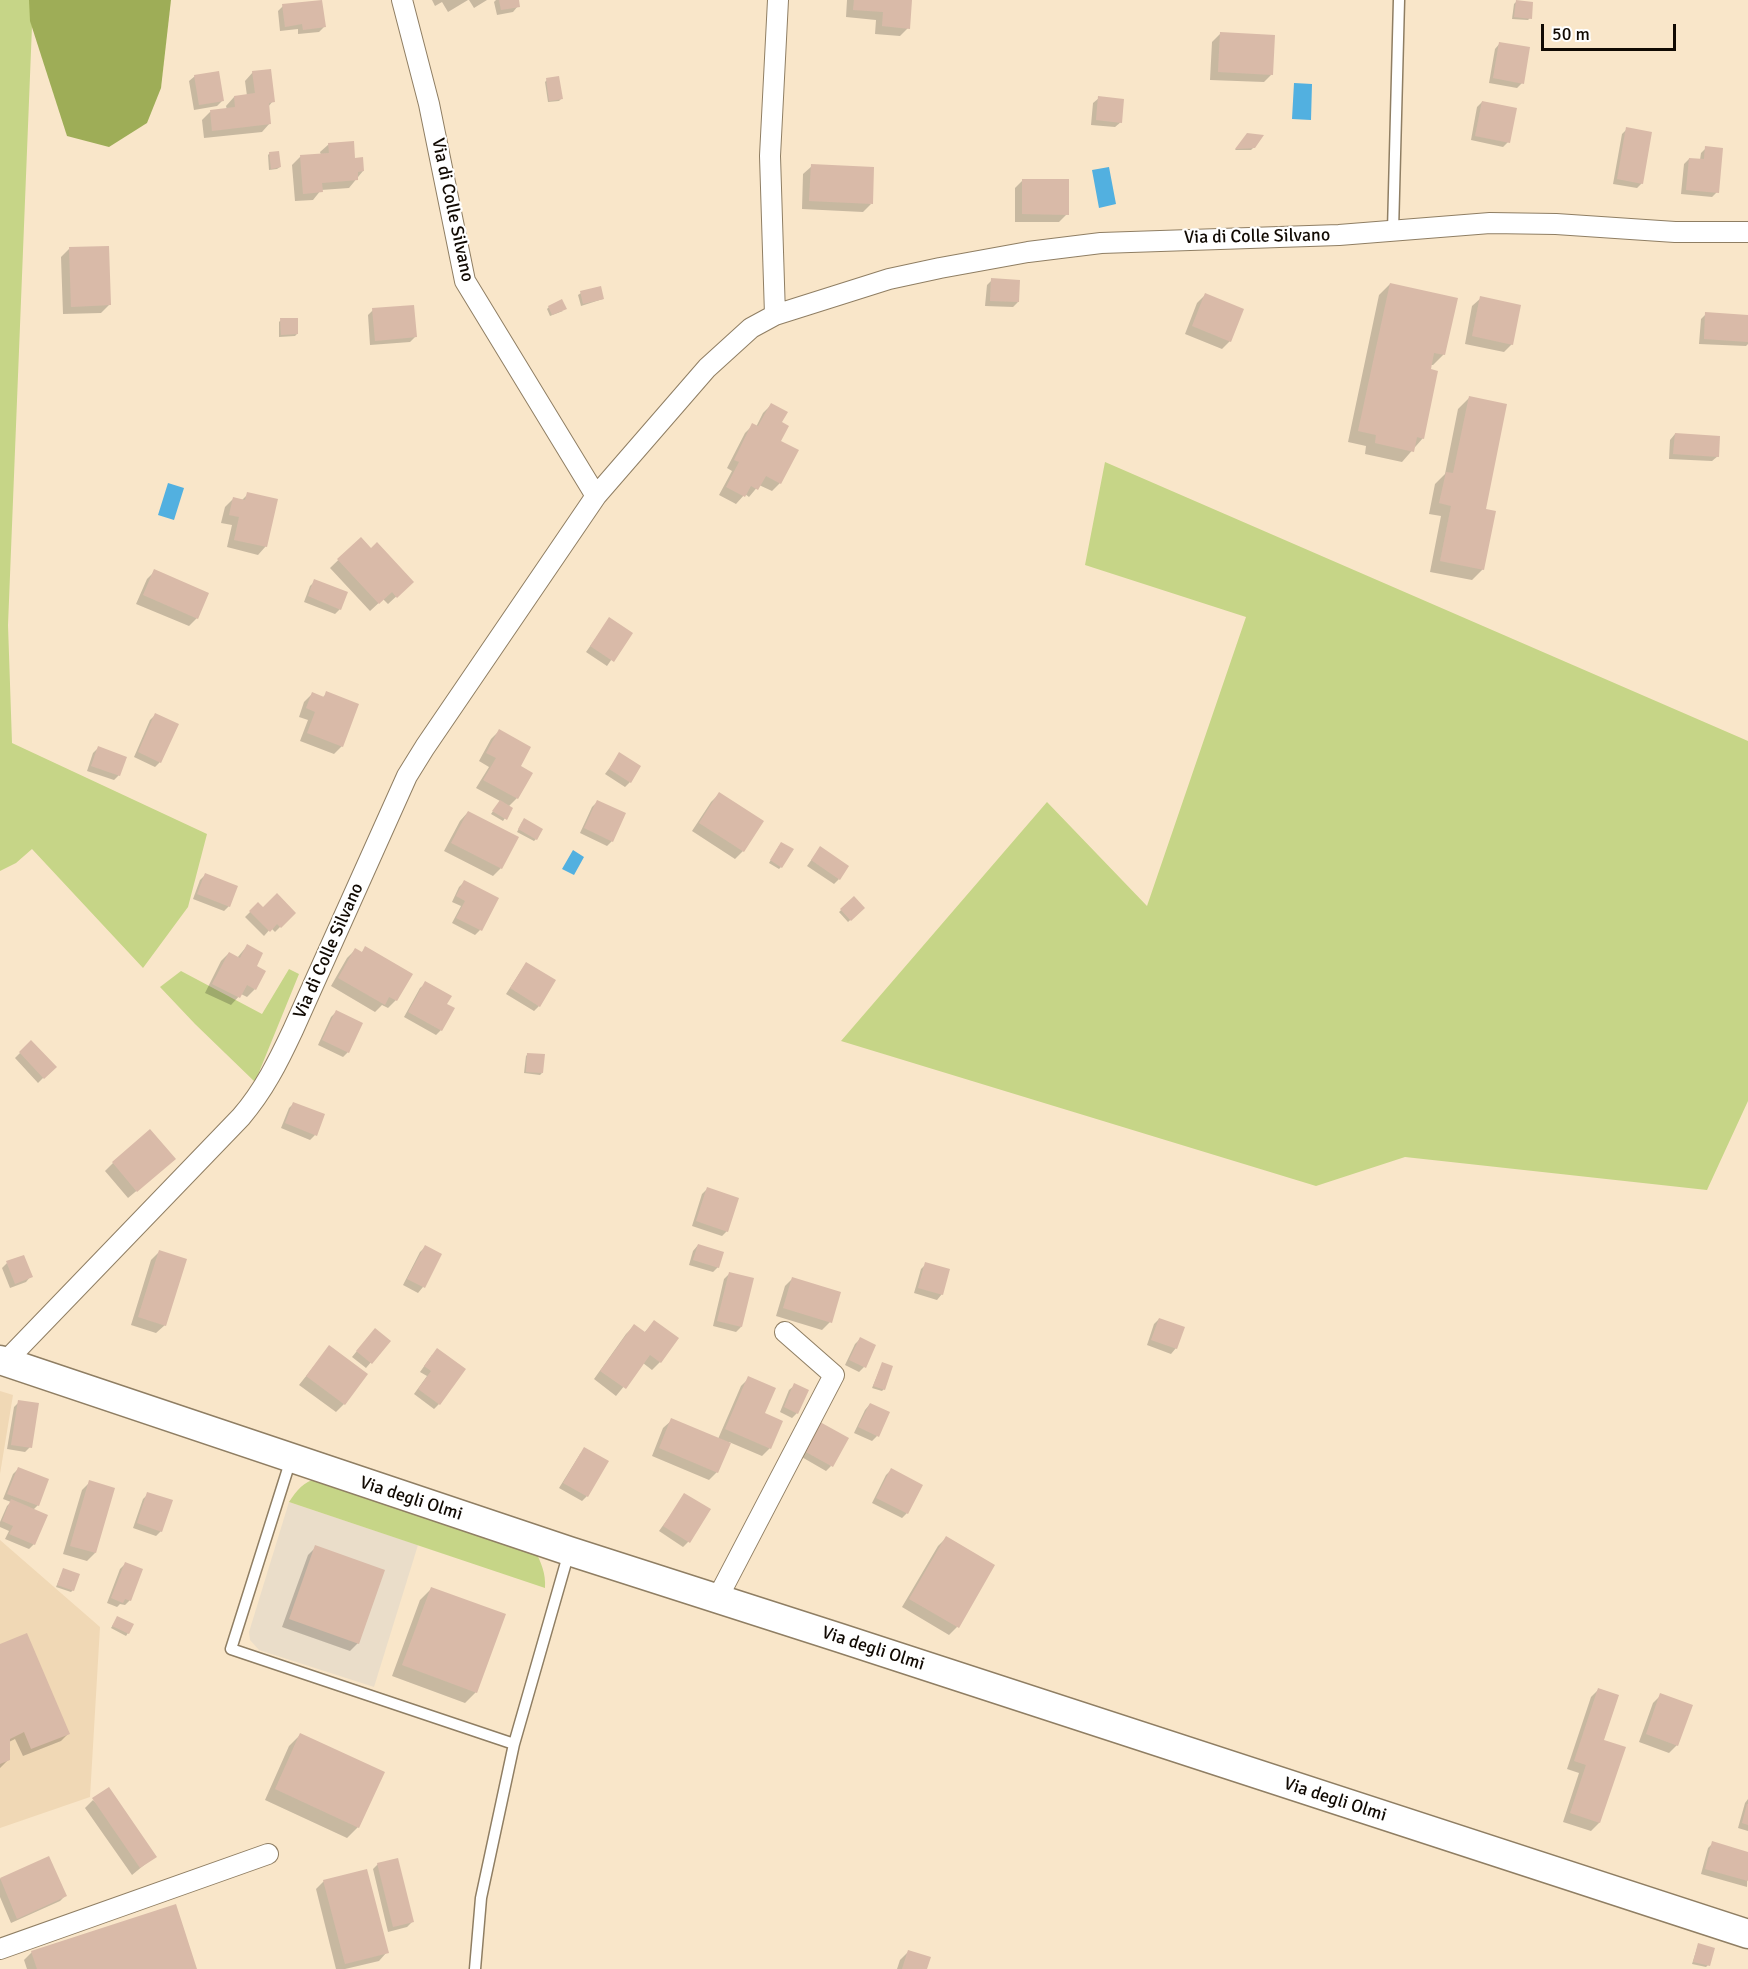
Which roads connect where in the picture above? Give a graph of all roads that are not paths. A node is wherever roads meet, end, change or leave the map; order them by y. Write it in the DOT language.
graph roads {
  1 [pos="402,0"];
  2 [pos="778,0"];
  3 [pos="1400,0"];
  4 [pos="1393,231"];
  5 [pos="1748,232"];
  6 [pos="775,315"];
  7 [pos="596,496"];
  8 [pos="785,1332"];
  9 [pos="3,1361"];
  10 [pos="291,1459"];
  11 [pos="569,1551"];
  12 [pos="717,1599"];
  13 [pos="514,1744"];
  14 [pos="268,1854"];
  15 [pos="1748,1934"];
  16 [pos="0,1949"];
  17 [pos="475,1969"];
  1 -- 7 [label="street, Via di Colle Silvano"];
  2 -- 6 [label="street"];
  3 -- 4 [label="lane"];
  4 -- 5 [label="street, Via di Colle Silvano"];
  4 -- 6 [label="street, Via di Colle Silvano"];
  6 -- 7 [label="street, Via di Colle Silvano"];
  7 -- 9 [label="street, Via di Colle Silvano"];
  8 -- 12 [label="street"];
  9 -- 10 [label="street, Via degli Olmi"];
  10 -- 11 [label="street, Via degli Olmi"];
  10 -- 13 [label="lane"];
  11 -- 12 [label="street, Via degli Olmi"];
  11 -- 13 [label="lane"];
  12 -- 15 [label="street, Via degli Olmi"];
  13 -- 17 [label="lane"];
  14 -- 16 [label="street"];
}
